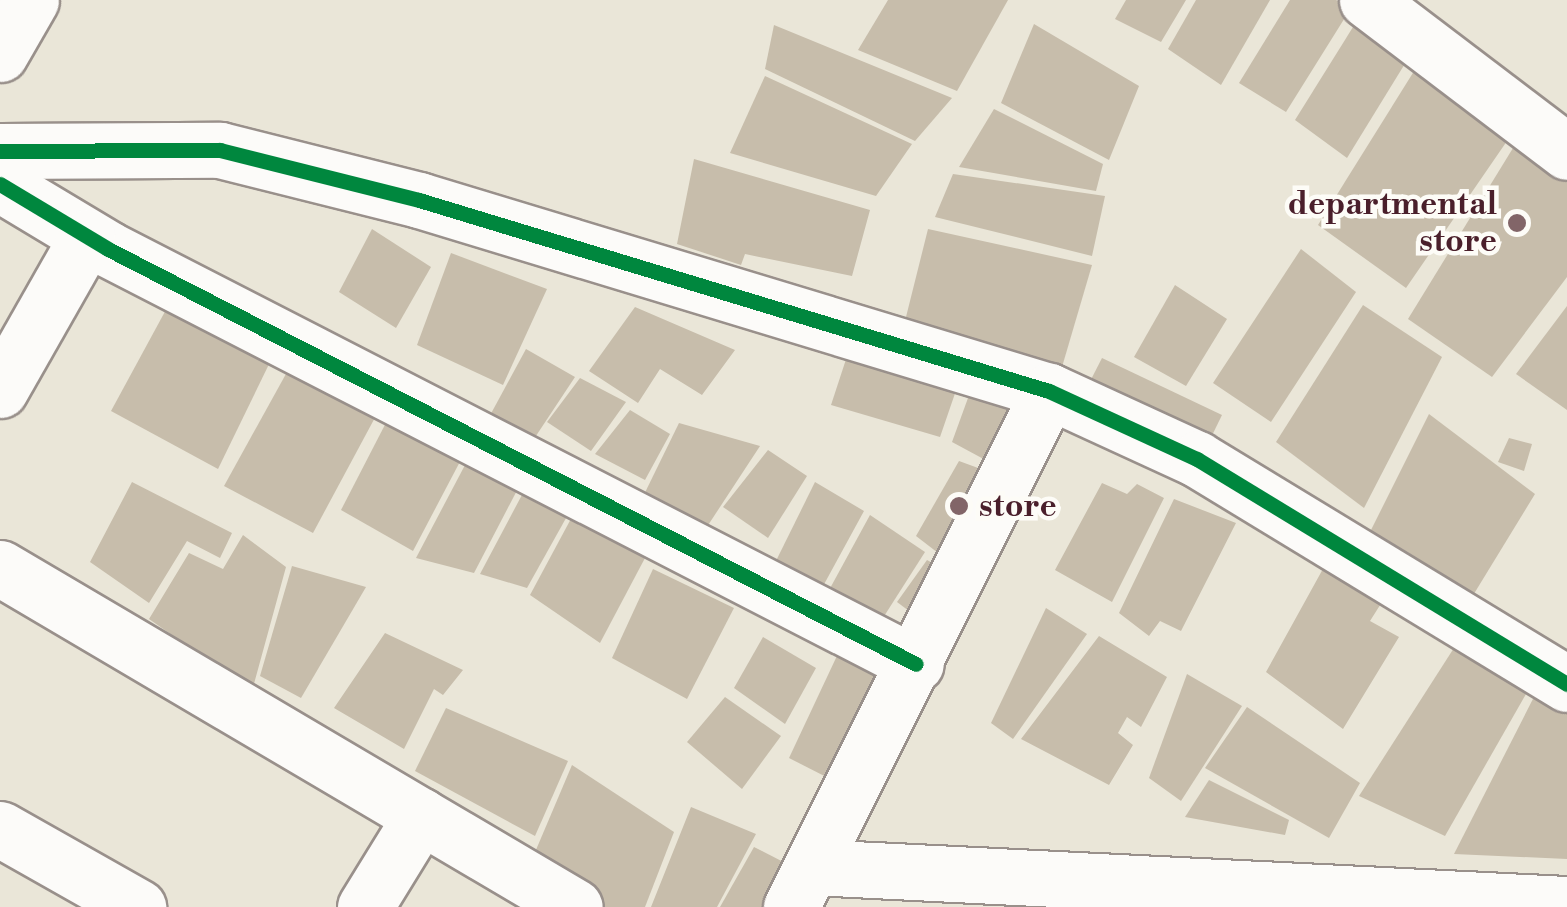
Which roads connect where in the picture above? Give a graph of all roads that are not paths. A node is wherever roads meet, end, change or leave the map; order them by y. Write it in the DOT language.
graph roads {
  1 [pos="31,0"];
  2 [pos="1367,0"];
  3 [pos="0,54"];
  4 [pos="0,151"];
  5 [pos="1567,152"];
  6 [pos="0,184"];
  7 [pos="87,237"];
  8 [pos="0,390"];
  9 [pos="1049,390"];
  10 [pos="0,568"];
  11 [pos="916,664"];
  12 [pos="1567,684"];
  13 [pos="421,816"];
  14 [pos="0,829"];
  15 [pos="802,887"];
  16 [pos="1567,904"];
  17 [pos="138,907"];
  18 [pos="365,907"];
  19 [pos="574,907"];
  1 -- 3 [label="street"];
  2 -- 5 [label="street"];
  4 -- 9 [label="street"];
  6 -- 7 [label="street"];
  7 -- 8 [label="street"];
  7 -- 11 [label="street"];
  9 -- 11 [label="street"];
  9 -- 12 [label="street"];
  10 -- 13 [label="street"];
  11 -- 15 [label="street"];
  13 -- 18 [label="street"];
  13 -- 19 [label="street"];
  14 -- 17 [label="street"];
  15 -- 16 [label="street"];
}
